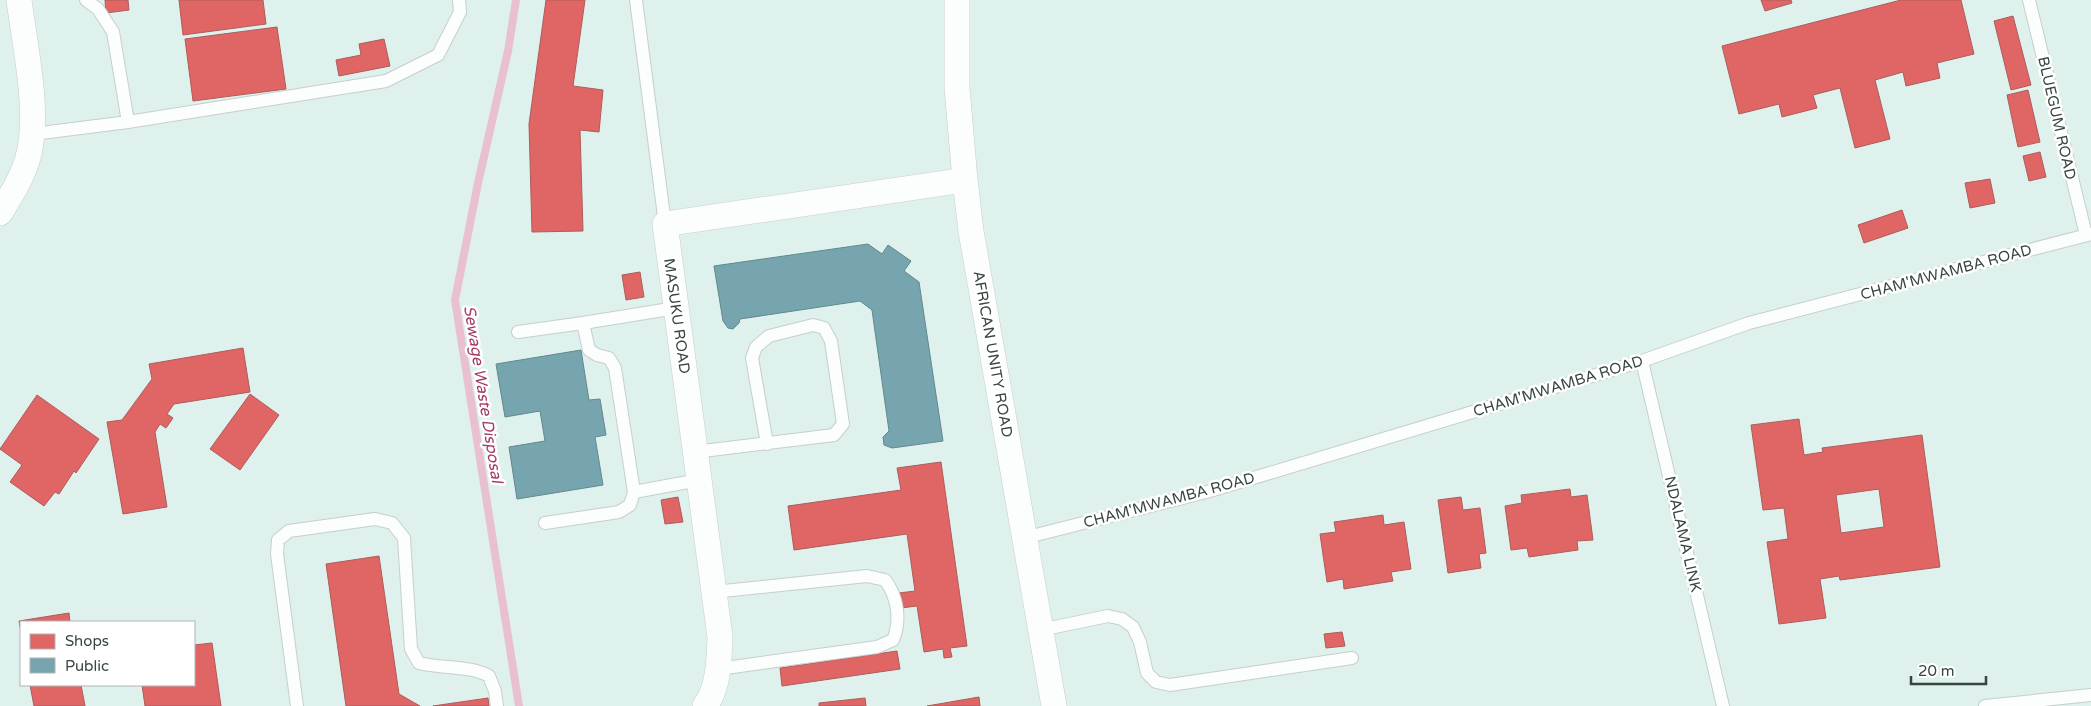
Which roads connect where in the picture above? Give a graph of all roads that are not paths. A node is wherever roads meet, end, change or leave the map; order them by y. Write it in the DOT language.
graph roads {
  1 [pos="18,0"];
  2 [pos="86,0"];
  3 [pos="459,0"];
  4 [pos="636,0"];
  5 [pos="957,0"];
  6 [pos="2029,0"];
  7 [pos="128,122"];
  8 [pos="33,134"];
  9 [pos="964,180"];
  10 [pos="0,213"];
  11 [pos="664,224"];
  12 [pos="2088,235"];
  13 [pos="676,308"];
  14 [pos="583,323"];
  15 [pos="518,332"];
  16 [pos="1642,361"];
  17 [pos="767,444"];
  18 [pos="695,452"];
  19 [pos="699,480"];
  20 [pos="634,492"];
  21 [pos="546,523"];
  22 [pos="1024,538"];
  23 [pos="714,592"];
  24 [pos="1040,630"];
  25 [pos="1352,658"];
  26 [pos="718,669"];
  27 [pos="2091,695"];
  28 [pos="297,706"];
  29 [pos="497,706"];
  30 [pos="705,706"];
  31 [pos="1054,706"];
  32 [pos="1723,706"];
  33 [pos="1985,706"];
  1 -- 8 [label="street"];
  2 -- 7 [label="lane"];
  3 -- 7 [label="lane"];
  4 -- 11 [label="lane"];
  5 -- 9 [label="street, AFRICAN UNITY ROAD"];
  6 -- 12 [label="lane, BLUEGUM ROAD"];
  7 -- 8 [label="lane"];
  8 -- 10 [label="street"];
  9 -- 11 [label="street"];
  9 -- 22 [label="street, AFRICAN UNITY ROAD"];
  11 -- 13 [label="street, MASUKU ROAD"];
  12 -- 16 [label="lane, CHAM'MWAMBA ROAD"];
  13 -- 14 [label="lane"];
  13 -- 18 [label="street, MASUKU ROAD"];
  14 -- 15 [label="lane"];
  14 -- 20 [label="lane"];
  16 -- 22 [label="lane, CHAM'MWAMBA ROAD"];
  16 -- 32 [label="lane, NDALAMA LINK"];
  17 -- 17 [label="lane"];
  17 -- 18 [label="lane"];
  18 -- 19 [label="street, MASUKU ROAD"];
  19 -- 20 [label="lane"];
  19 -- 23 [label="street, MASUKU ROAD"];
  20 -- 21 [label="lane"];
  22 -- 24 [label="street, AFRICAN UNITY ROAD"];
  23 -- 26 [label="street, MASUKU ROAD"];
  23 -- 26 [label="lane"];
  24 -- 25 [label="lane"];
  24 -- 31 [label="street, AFRICAN UNITY ROAD"];
  26 -- 30 [label="street, MASUKU ROAD"];
  27 -- 33 [label="lane"];
  28 -- 29 [label="lane"];
}
